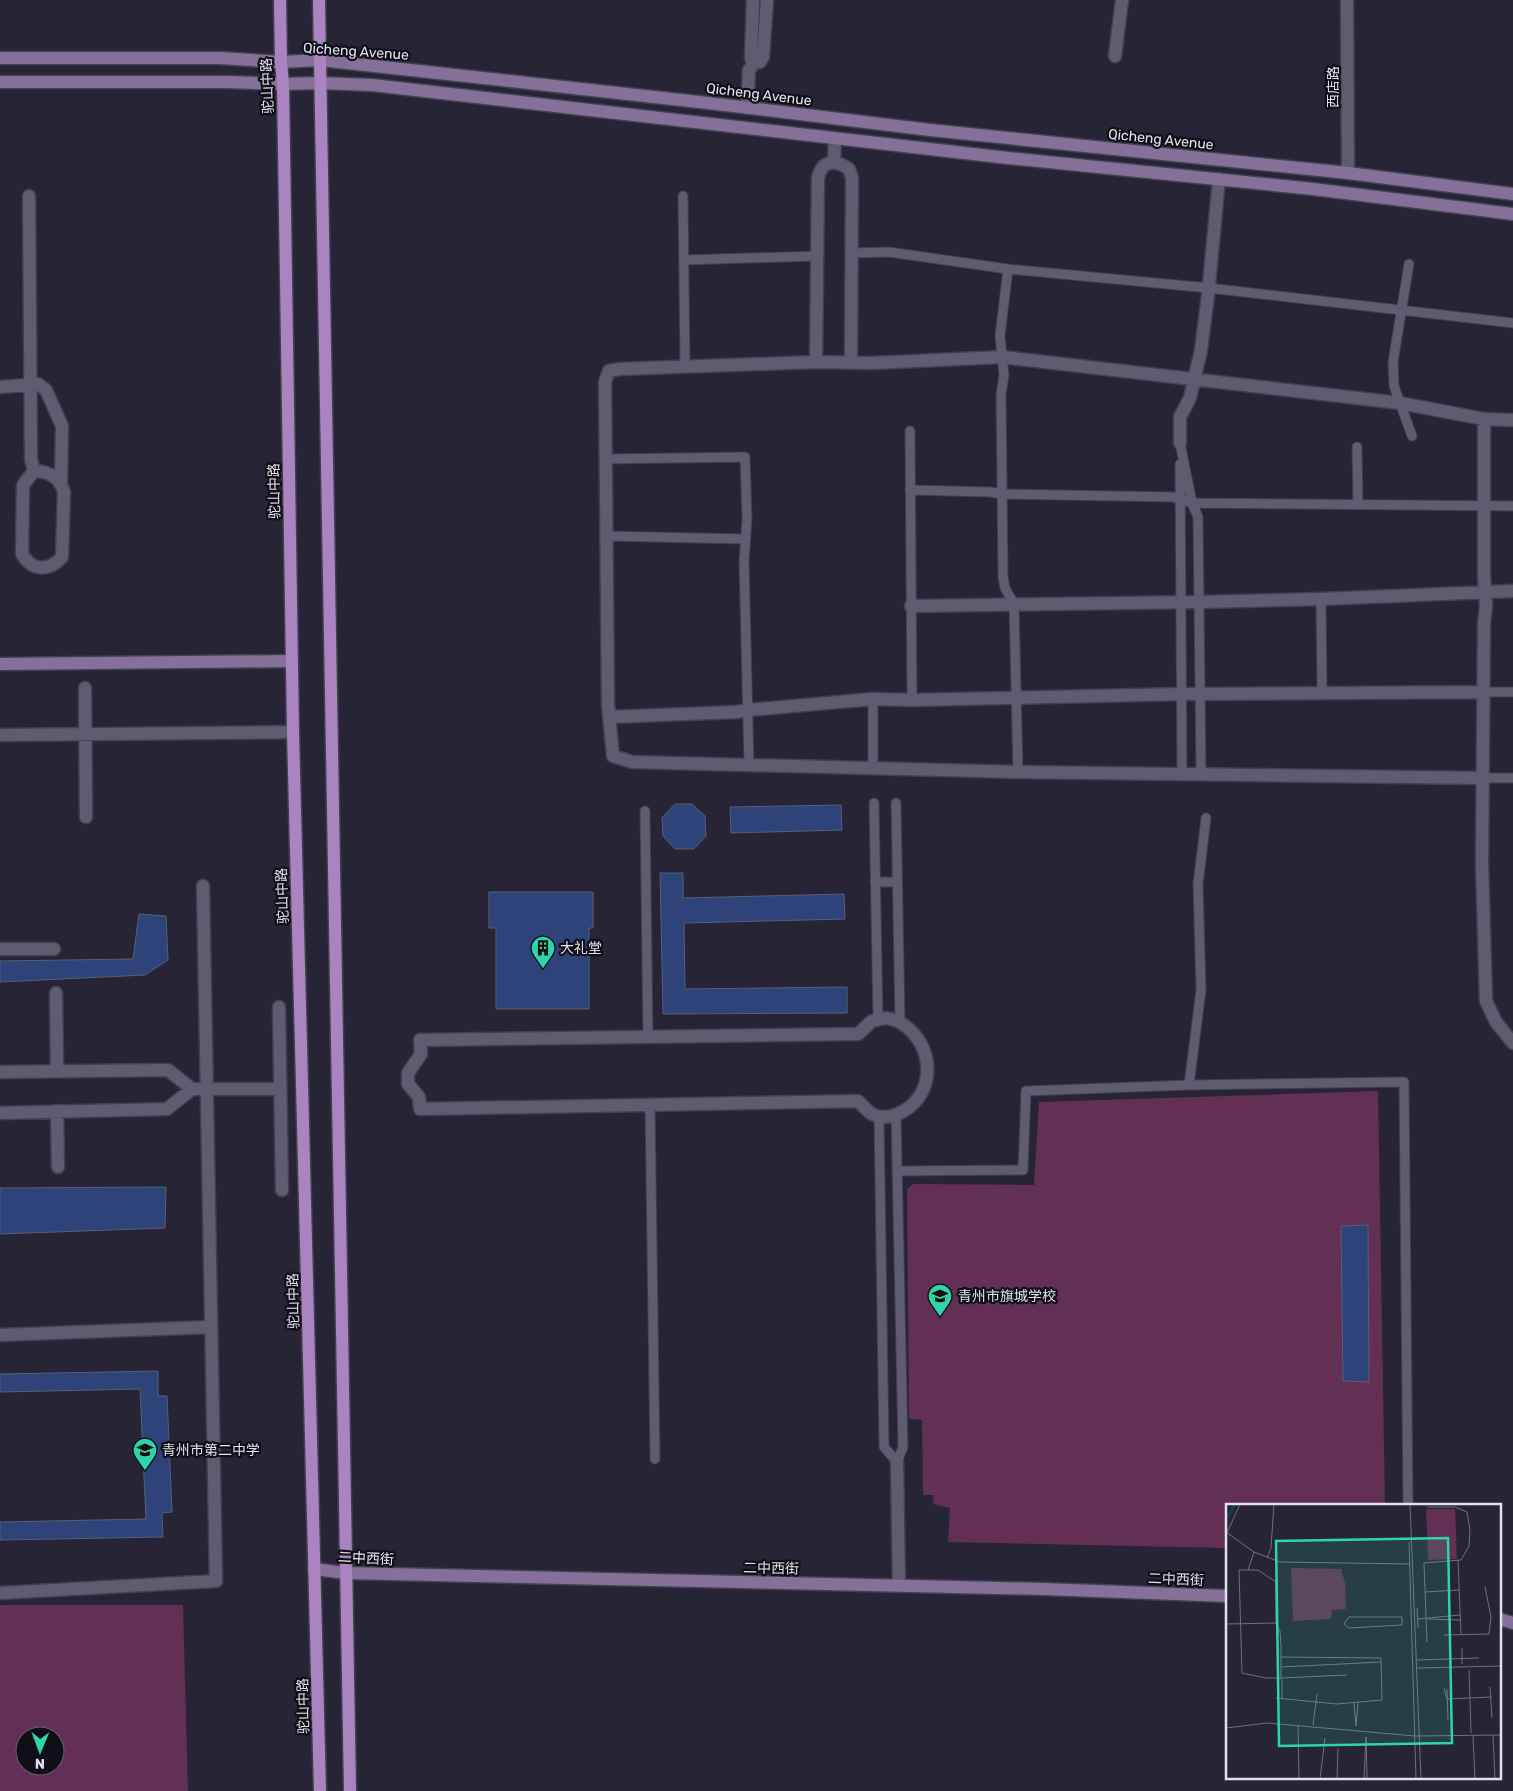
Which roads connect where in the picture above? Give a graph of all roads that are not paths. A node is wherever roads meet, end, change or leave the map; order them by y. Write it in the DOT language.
graph roads {
  1 [pos="280,0"];
  2 [pos="319,0"];
  3 [pos="753,0"];
  4 [pos="767,0"];
  5 [pos="1122,0"];
  6 [pos="1348,0"];
  7 [pos="1115,56"];
  8 [pos="0,58"];
  9 [pos="320,60"];
  10 [pos="281,62"];
  11 [pos="755,62"];
  12 [pos="0,82"];
  13 [pos="320,83"];
  14 [pos="283,84"];
  15 [pos="747,108"];
  16 [pos="836,138"];
  17 [pos="834,163"];
  18 [pos="1348,173"];
  19 [pos="1219,180"];
  20 [pos="1513,194"];
  21 [pos="29,196"];
  22 [pos="683,196"];
  23 [pos="1513,214"];
  24 [pos="852,252"];
  25 [pos="817,256"];
  26 [pos="684,260"];
  27 [pos="1409,264"];
  28 [pos="1008,270"];
  29 [pos="1209,288"];
  30 [pos="1402,311"];
  31 [pos="1513,323"];
  32 [pos="1002,357"];
  33 [pos="816,362"];
  34 [pos="851,362"];
  35 [pos="685,366"];
  36 [pos="1194,379"];
  37 [pos="31,386"];
  38 [pos="0,387"];
  39 [pos="1400,403"];
  40 [pos="1484,419"];
  41 [pos="1513,420"];
  42 [pos="910,431"];
  43 [pos="1412,436"];
  44 [pos="1180,444"];
  45 [pos="1357,447"];
  46 [pos="605,459"];
  47 [pos="34,471"];
  48 [pos="61,482"];
  49 [pos="910,490"];
  50 [pos="1002,494"];
  51 [pos="1180,500"];
  52 [pos="1192,503"];
  53 [pos="1484,505"];
  54 [pos="1358,506"];
  55 [pos="1513,506"];
  56 [pos="606,536"];
  57 [pos="745,539"];
  58 [pos="1513,591"];
  59 [pos="1486,592"];
  60 [pos="1321,599"];
  61 [pos="1181,602"];
  62 [pos="1199,602"];
  63 [pos="1014,604"];
  64 [pos="911,606"];
  65 [pos="292,661"];
  66 [pos="0,664"];
  67 [pos="85,688"];
  68 [pos="1483,692"];
  69 [pos="1513,692"];
  70 [pos="1182,694"];
  71 [pos="1200,694"];
  72 [pos="1322,694"];
  73 [pos="1017,697"];
  74 [pos="873,699"];
  75 [pos="912,700"];
  76 [pos="748,710"];
  77 [pos="610,717"];
  78 [pos="293,732"];
  79 [pos="86,734"];
  80 [pos="0,735"];
  81 [pos="749,765"];
  82 [pos="873,768"];
  83 [pos="1018,772"];
  84 [pos="1182,774"];
  85 [pos="1202,774"];
  86 [pos="1482,778"];
  87 [pos="1513,778"];
  88 [pos="896,803"];
  89 [pos="874,804"];
  90 [pos="645,811"];
  91 [pos="86,816"];
  92 [pos="1206,818"];
  93 [pos="875,882"];
  94 [pos="897,882"];
  95 [pos="203,886"];
  96 [pos="0,949"];
  97 [pos="54,949"];
  98 [pos="56,993"];
  99 [pos="279,1007"];
  100 [pos="878,1019"];
  101 [pos="900,1022"];
  102 [pos="648,1037"];
  103 [pos="1513,1043"];
  104 [pos="57,1071"];
  105 [pos="0,1072"];
  106 [pos="1189,1085"];
  107 [pos="207,1088"];
  108 [pos="192,1089"];
  109 [pos="280,1089"];
  110 [pos="650,1105"];
  111 [pos="57,1111"];
  112 [pos="0,1113"];
  113 [pos="896,1115"];
  114 [pos="879,1116"];
  115 [pos="58,1167"];
  116 [pos="898,1171"];
  117 [pos="282,1190"];
  118 [pos="211,1327"];
  119 [pos="0,1335"];
  120 [pos="655,1459"];
  121 [pos="897,1462"];
  122 [pos="1408,1504"];
  123 [pos="314,1569"];
  124 [pos="346,1573"];
  125 [pos="899,1586"];
  126 [pos="0,1593"];
  127 [pos="1226,1596"];
  128 [pos="1500,1619"];
  129 [pos="1513,1623"];
  130 [pos="320,1791"];
  131 [pos="350,1791"];
  1 -- 10 [label="main road, 驼山中路"];
  2 -- 9 [label="main road"];
  3 -- 11 [label="street"];
  4 -- 11 [label="street"];
  5 -- 7 [label="street"];
  6 -- 18 [label="street, 西店路"];
  8 -- 10 [label="main road, Qicheng Avenue"];
  9 -- 10 [label="main road, Qicheng Avenue"];
  9 -- 13 [label="main road"];
  9 -- 15 [label="main road, Qicheng Avenue"];
  10 -- 14 [label="main road, 驼山中路"];
  11 -- 15 [label="street"];
  12 -- 14 [label="main road"];
  13 -- 14 [label="main road"];
  13 -- 16 [label="main road"];
  13 -- 124 [label="main road"];
  14 -- 65 [label="main road, 驼山中路"];
  15 -- 18 [label="main road, Qicheng Avenue"];
  16 -- 17 [label="street"];
  16 -- 19 [label="main road"];
  17 -- 24 [label="street"];
  17 -- 25 [label="street"];
  18 -- 20 [label="main road, Qicheng Avenue"];
  19 -- 23 [label="main road"];
  19 -- 29 [label="street"];
  21 -- 37 [label="street"];
  22 -- 26 [label="lane"];
  24 -- 28 [label="lane"];
  24 -- 34 [label="street"];
  25 -- 26 [label="lane"];
  25 -- 33 [label="street"];
  26 -- 35 [label="lane"];
  27 -- 30 [label="lane"];
  28 -- 29 [label="lane"];
  28 -- 32 [label="lane"];
  29 -- 30 [label="lane"];
  29 -- 36 [label="street"];
  30 -- 31 [label="lane"];
  30 -- 39 [label="lane"];
  32 -- 34 [label="street"];
  32 -- 36 [label="street"];
  32 -- 50 [label="lane"];
  33 -- 34 [label="street"];
  33 -- 35 [label="street"];
  35 -- 46 [label="street"];
  36 -- 39 [label="street"];
  36 -- 44 [label="street"];
  37 -- 38 [label="street"];
  37 -- 47 [label="street"];
  37 -- 48 [label="street"];
  39 -- 40 [label="street"];
  39 -- 43 [label="lane"];
  40 -- 41 [label="street"];
  40 -- 53 [label="street"];
  42 -- 49 [label="lane"];
  44 -- 51 [label="lane"];
  44 -- 52 [label="lane"];
  45 -- 54 [label="lane"];
  46 -- 56 [label="street"];
  46 -- 57 [label="lane"];
  47 -- 48 [label="street"];
  47 -- 48 [label="street"];
  49 -- 50 [label="lane"];
  49 -- 64 [label="lane"];
  50 -- 51 [label="lane"];
  50 -- 63 [label="lane"];
  51 -- 52 [label="lane"];
  51 -- 61 [label="lane"];
  52 -- 54 [label="lane"];
  52 -- 62 [label="lane"];
  53 -- 54 [label="lane"];
  53 -- 55 [label="lane"];
  53 -- 59 [label="street"];
  56 -- 57 [label="lane"];
  56 -- 77 [label="street"];
  57 -- 76 [label="lane"];
  58 -- 59 [label="street"];
  59 -- 60 [label="street"];
  59 -- 68 [label="street"];
  60 -- 62 [label="street"];
  60 -- 72 [label="lane"];
  61 -- 62 [label="street"];
  61 -- 63 [label="street"];
  61 -- 70 [label="lane"];
  62 -- 71 [label="lane"];
  63 -- 64 [label="street"];
  63 -- 73 [label="lane"];
  64 -- 75 [label="lane"];
  65 -- 66 [label="main road"];
  65 -- 78 [label="main road, 驼山中路"];
  67 -- 79 [label="street"];
  68 -- 69 [label="lane"];
  68 -- 72 [label="street"];
  68 -- 86 [label="street"];
  70 -- 71 [label="street"];
  70 -- 73 [label="street"];
  70 -- 84 [label="lane"];
  71 -- 72 [label="street"];
  71 -- 85 [label="lane"];
  73 -- 75 [label="street"];
  73 -- 83 [label="lane"];
  74 -- 75 [label="street"];
  74 -- 76 [label="street"];
  74 -- 82 [label="lane"];
  76 -- 77 [label="street"];
  76 -- 81 [label="lane"];
  77 -- 81 [label="street"];
  78 -- 79 [label="street"];
  78 -- 123 [label="main road, 驼山中路"];
  79 -- 80 [label="street"];
  79 -- 91 [label="street"];
  81 -- 82 [label="street"];
  82 -- 83 [label="street"];
  83 -- 84 [label="street"];
  84 -- 85 [label="street"];
  85 -- 86 [label="street"];
  86 -- 87 [label="lane"];
  86 -- 103 [label="street"];
  88 -- 94 [label="lane"];
  89 -- 93 [label="lane"];
  90 -- 102 [label="lane"];
  92 -- 106 [label="lane"];
  93 -- 94 [label="lane"];
  93 -- 100 [label="lane"];
  94 -- 101 [label="lane"];
  95 -- 107 [label="street"];
  96 -- 97 [label="street"];
  98 -- 104 [label="street"];
  99 -- 109 [label="street"];
  100 -- 101 [label="street"];
  100 -- 102 [label="street"];
  101 -- 113 [label="street"];
  102 -- 110 [label="street"];
  104 -- 105 [label="street"];
  104 -- 108 [label="street"];
  106 -- 116 [label="lane"];
  106 -- 122 [label="lane"];
  107 -- 108 [label="street"];
  107 -- 109 [label="street"];
  107 -- 118 [label="street"];
  108 -- 111 [label="street"];
  109 -- 117 [label="street"];
  110 -- 114 [label="street"];
  110 -- 120 [label="lane"];
  111 -- 112 [label="street"];
  111 -- 115 [label="street"];
  113 -- 114 [label="street"];
  113 -- 116 [label="lane"];
  114 -- 121 [label="lane"];
  116 -- 121 [label="lane"];
  118 -- 119 [label="street"];
  118 -- 126 [label="street"];
  121 -- 125 [label="street"];
  123 -- 124 [label="main road, 二中西街"];
  123 -- 130 [label="main road, 驼山中路"];
  124 -- 125 [label="main road, 二中西街"];
  124 -- 131 [label="main road"];
  125 -- 127 [label="main road, 二中西街"];
  128 -- 129 [label="main road"];
}
